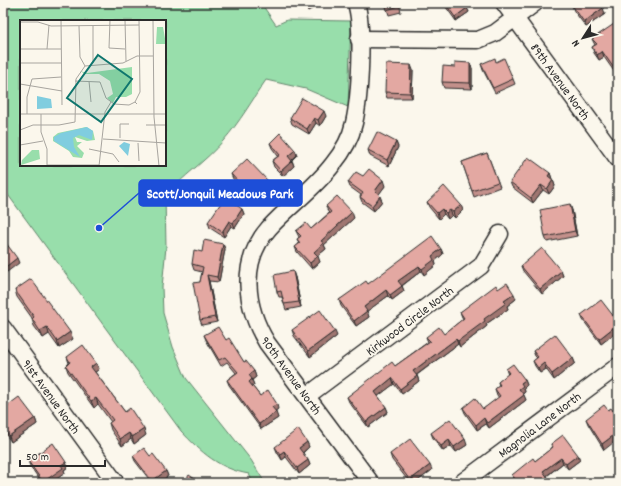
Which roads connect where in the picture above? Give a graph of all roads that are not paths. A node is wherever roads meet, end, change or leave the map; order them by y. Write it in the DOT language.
graph roads {
  1 [pos="356,3"];
  2 [pos="504,3"];
  3 [pos="535,3"];
  4 [pos="515,18"];
  5 [pos="359,40"];
  6 [pos="618,159"];
  7 [pos="500,234"];
  8 [pos="3,328"];
  9 [pos="618,366"];
  10 [pos="307,396"];
  11 [pos="110,481"];
  12 [pos="371,483"];
  13 [pos="461,483"];
  1 -- 5 [label="street, 90th Avenue North"];
  2 -- 4 [label="street, 89th Avenue North"];
  3 -- 4 [label="street"];
  4 -- 5 [label="street"];
  4 -- 6 [label="street, 89th Avenue North"];
  5 -- 10 [label="street, 90th Avenue North"];
  7 -- 10 [label="street, Kirkwood Circle North"];
  8 -- 11 [label="street, 91st Avenue North"];
  9 -- 13 [label="street, Magnolia Lane North"];
  10 -- 12 [label="street, 90th Avenue North"];
}
